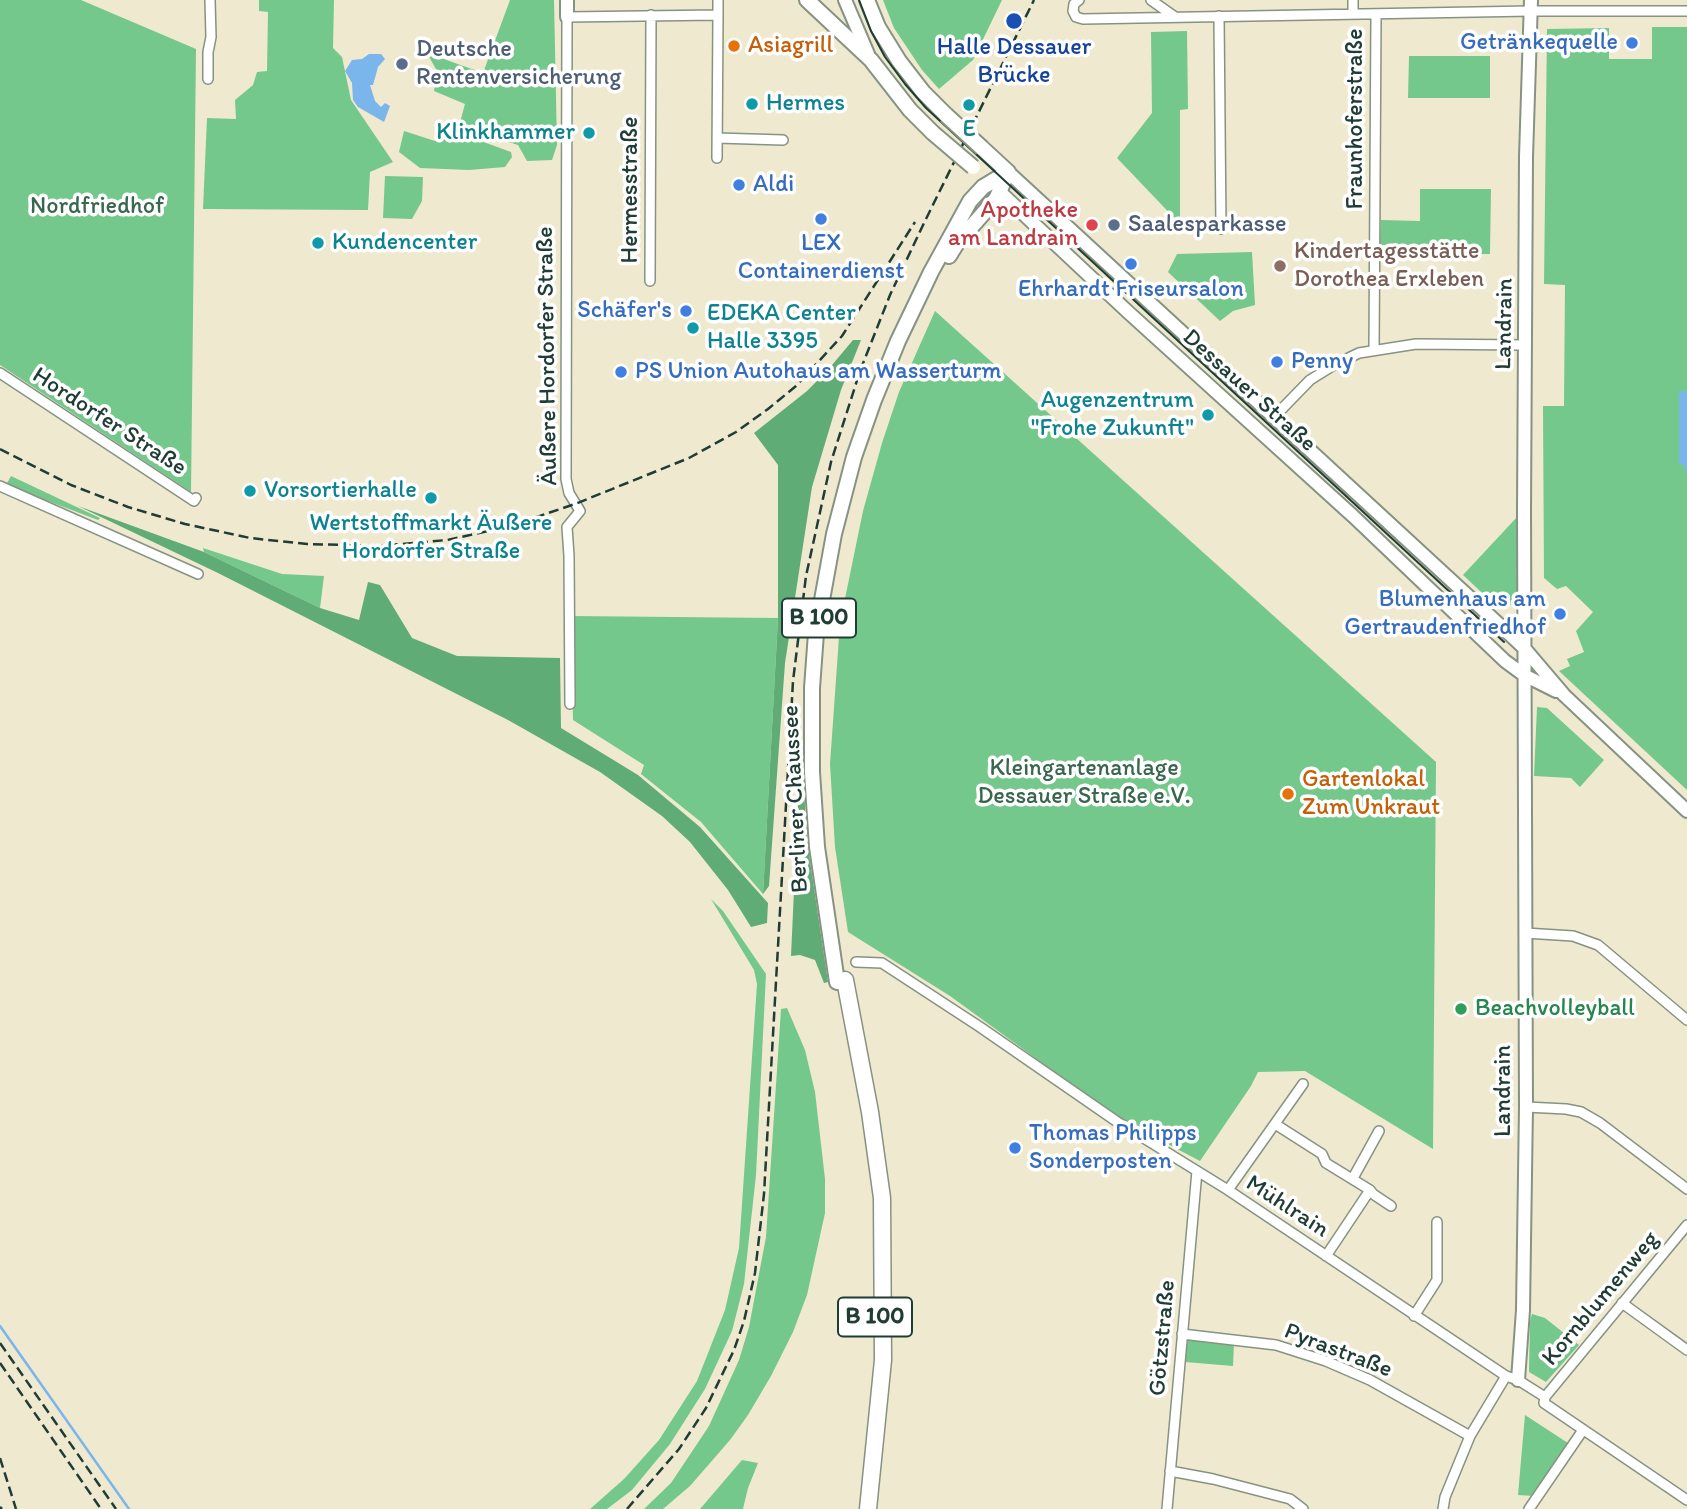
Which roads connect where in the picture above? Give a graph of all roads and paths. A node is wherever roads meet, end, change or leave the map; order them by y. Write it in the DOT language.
graph roads {
  1 [pos="210,0"];
  2 [pos="566,0"];
  3 [pos="718,0"];
  4 [pos="807,0"];
  5 [pos="845,0"];
  6 [pos="867,0"];
  7 [pos="1079,0"];
  8 [pos="1151,0"];
  9 [pos="1353,0"];
  10 [pos="1677,0"];
  11 [pos="1531,5"];
  12 [pos="1682,11"];
  13 [pos="651,15"];
  14 [pos="718,15"];
  15 [pos="1353,15"];
  16 [pos="1376,15"];
  17 [pos="1219,16"];
  18 [pos="567,17"];
  19 [pos="1175,17"];
  20 [pos="871,60"];
  21 [pos="208,79"];
  22 [pos="717,138"];
  23 [pos="783,140"];
  24 [pos="717,158"];
  25 [pos="974,167"];
  26 [pos="1008,172"];
  27 [pos="995,187"];
  28 [pos="974,195"];
  29 [pos="1221,229"];
  30 [pos="650,281"];
  31 [pos="1525,345"];
  32 [pos="1374,350"];
  33 [pos="0,373"];
  34 [pos="1274,417"];
  35 [pos="0,486"];
  36 [pos="196,499"];
  37 [pos="198,574"];
  38 [pos="1524,648"];
  39 [pos="1497,653"];
  40 [pos="1524,675"];
  41 [pos="1564,695"];
  42 [pos="570,704"];
  43 [pos="1687,811"];
  44 [pos="1525,933"];
  45 [pos="856,962"];
  46 [pos="841,981"];
  47 [pos="1687,1020"];
  48 [pos="1303,1084"];
  49 [pos="1526,1107"];
  50 [pos="1275,1124"];
  51 [pos="1379,1130"];
  52 [pos="1197,1171"];
  53 [pos="1353,1178"];
  54 [pos="1687,1189"];
  55 [pos="1228,1190"];
  56 [pos="1370,1190"];
  57 [pos="1391,1206"];
  58 [pos="1437,1222"];
  59 [pos="1687,1225"];
  60 [pos="1326,1255"];
  61 [pos="1622,1303"];
  62 [pos="1414,1316"];
  63 [pos="1182,1334"];
  64 [pos="1687,1350"];
  65 [pos="1512,1378"];
  66 [pos="1545,1397"];
  67 [pos="1583,1430"];
  68 [pos="1470,1436"];
  69 [pos="1170,1471"];
  70 [pos="1687,1500"];
  71 [pos="858,1509"];
  72 [pos="868,1509"];
  73 [pos="1167,1509"];
  74 [pos="1303,1509"];
  75 [pos="1443,1509"];
  76 [pos="1529,1509"];
  1 -- 21 [label="street"];
  2 -- 18 [label="main road, Äußere Hordorfer Straße"];
  3 -- 14 [label="street"];
  4 -- 20 [label="main road, Dessauer Straße"];
  5 -- 20 [label="main road"];
  6 -- 26 [label="main road, Dessauer Straße, bridge"];
  7 -- 19 [label="street"];
  8 -- 19 [label="street"];
  9 -- 15 [label="street"];
  10 -- 12 [label="street"];
  11 -- 12 [label="street"];
  11 -- 16 [label="street"];
  11 -- 31 [label="main road, Landrain"];
  13 -- 14 [label="street"];
  13 -- 18 [label="street"];
  13 -- 30 [label="street, Hermesstraße"];
  14 -- 22 [label="street"];
  15 -- 16 [label="street"];
  15 -- 17 [label="street"];
  16 -- 32 [label="street, Fraunhoferstraße"];
  17 -- 19 [label="street"];
  17 -- 29 [label="street"];
  18 -- 42 [label="street, Äußere Hordorfer Straße"];
  20 -- 25 [label="main road, Dessauer Straße, bridge"];
  22 -- 23 [label="street"];
  22 -- 24 [label="street"];
  25 -- 27 [label="main road, Dessauer Straße"];
  25 -- 28 [label="main road"];
  26 -- 27 [label="main road, Berliner Chaussee"];
  26 -- 34 [label="main road, Dessauer Straße"];
  27 -- 28 [label="main road, Berliner Chaussee / B 100"];
  27 -- 39 [label="main road, Dessauer Straße"];
  27 -- 46 [label="main road, Berliner Chaussee / B 100"];
  28 -- 46 [label="main road, Berliner Chaussee / B 100"];
  31 -- 32 [label="street"];
  31 -- 38 [label="main road, Landrain"];
  32 -- 34 [label="street"];
  33 -- 36 [label="street, Hordorfer Straße"];
  34 -- 38 [label="main road, Dessauer Straße"];
  35 -- 37 [label="street"];
  38 -- 39 [label="main road"];
  38 -- 40 [label="main road, Landrain"];
  38 -- 41 [label="main road, Dessauer Straße"];
  39 -- 40 [label="main road, Dessauer Straße"];
  40 -- 41 [label="main road, Dessauer Straße"];
  40 -- 44 [label="main road, Landrain"];
  41 -- 43 [label="main road, Dessauer Straße"];
  44 -- 47 [label="street"];
  44 -- 49 [label="main road, Landrain"];
  45 -- 52 [label="street, Mühlrain"];
  46 -- 71 [label="highway, Berliner Chaussee / B 100"];
  46 -- 72 [label="highway, Berliner Chaussee / B 100"];
  48 -- 50 [label="street"];
  49 -- 54 [label="street"];
  49 -- 65 [label="main road, Landrain"];
  50 -- 53 [label="street"];
  50 -- 55 [label="street"];
  51 -- 53 [label="street"];
  52 -- 55 [label="street, Mühlrain"];
  52 -- 63 [label="street, Götzstraße"];
  53 -- 56 [label="street"];
  55 -- 60 [label="street, Mühlrain"];
  56 -- 57 [label="street"];
  56 -- 60 [label="street"];
  58 -- 62 [label="street"];
  59 -- 61 [label="street, Kornblumenweg"];
  60 -- 62 [label="street, Mühlrain"];
  61 -- 64 [label="street"];
  61 -- 66 [label="street, Kornblumenweg"];
  62 -- 65 [label="street, Mühlrain"];
  63 -- 68 [label="street, Pyrastraße"];
  63 -- 69 [label="street, Götzstraße"];
  65 -- 66 [label="street, Mühlrain"];
  65 -- 68 [label="street"];
  66 -- 67 [label="street, Mühlrain"];
  67 -- 70 [label="street, Mühlrain"];
  67 -- 76 [label="street"];
  68 -- 75 [label="street"];
  69 -- 73 [label="street, Götzstraße"];
  69 -- 74 [label="street"];
}
